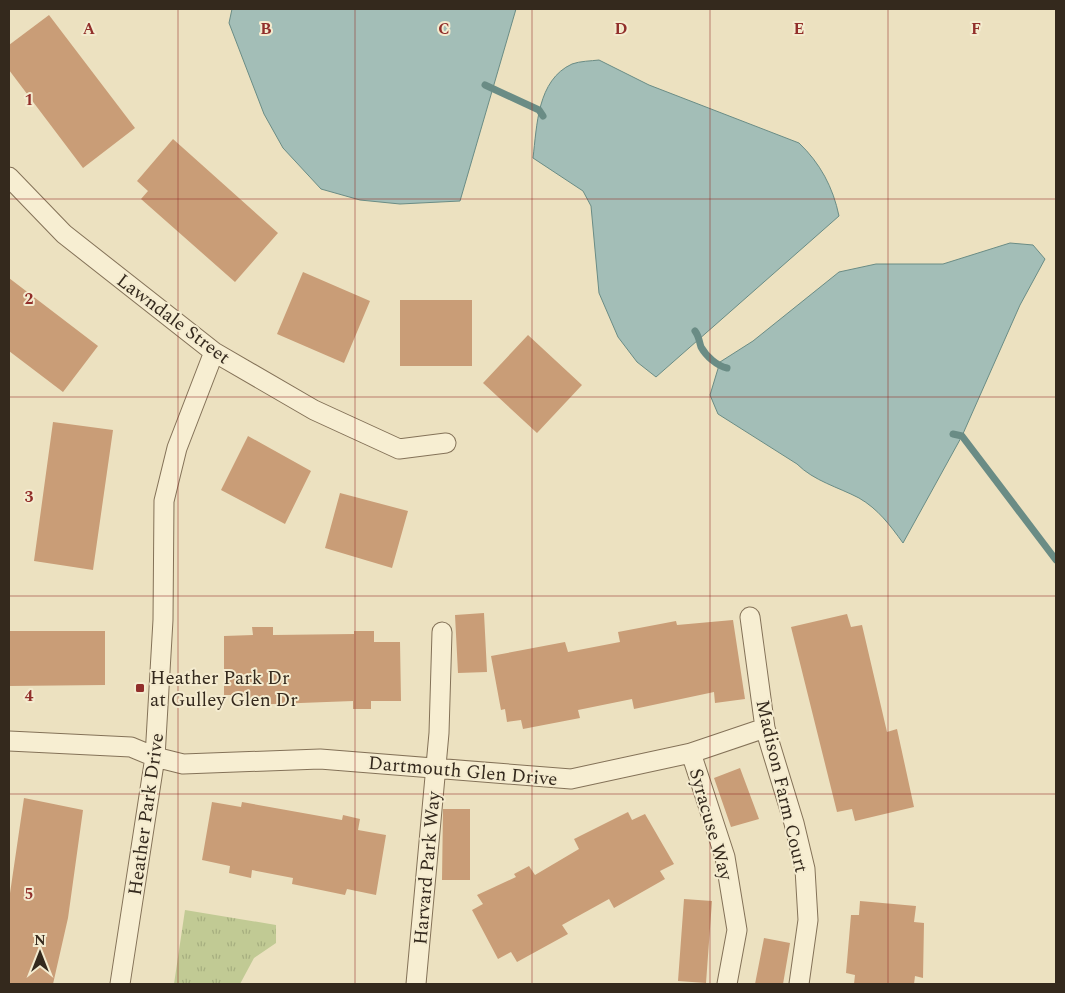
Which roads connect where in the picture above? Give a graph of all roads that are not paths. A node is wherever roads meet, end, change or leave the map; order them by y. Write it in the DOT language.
graph roads {
  1 [pos="9,177"];
  2 [pos="214,352"];
  3 [pos="446,443"];
  4 [pos="750,617"];
  5 [pos="442,632"];
  6 [pos="766,728"];
  7 [pos="9,741"];
  8 [pos="691,753"];
  9 [pos="155,757"];
  10 [pos="434,768"];
  11 [pos="120,984"];
  12 [pos="416,984"];
  13 [pos="727,984"];
  14 [pos="799,984"];
  1 -- 2 [label="street, Lawndale Street"];
  2 -- 3 [label="street, Lawndale Street"];
  2 -- 9 [label="street, Heather Park Drive"];
  4 -- 6 [label="street, Madison Farm Court"];
  5 -- 10 [label="street, Harvard Park Way"];
  6 -- 8 [label="street, Dartmouth Glen Drive"];
  6 -- 14 [label="street, Madison Farm Court"];
  7 -- 9 [label="street, Dartmouth Glen Drive"];
  8 -- 10 [label="street, Dartmouth Glen Drive"];
  8 -- 13 [label="street, Syracuse Way"];
  9 -- 10 [label="street, Dartmouth Glen Drive"];
  9 -- 11 [label="street, Heather Park Drive"];
  10 -- 12 [label="street, Harvard Park Way"];
}
